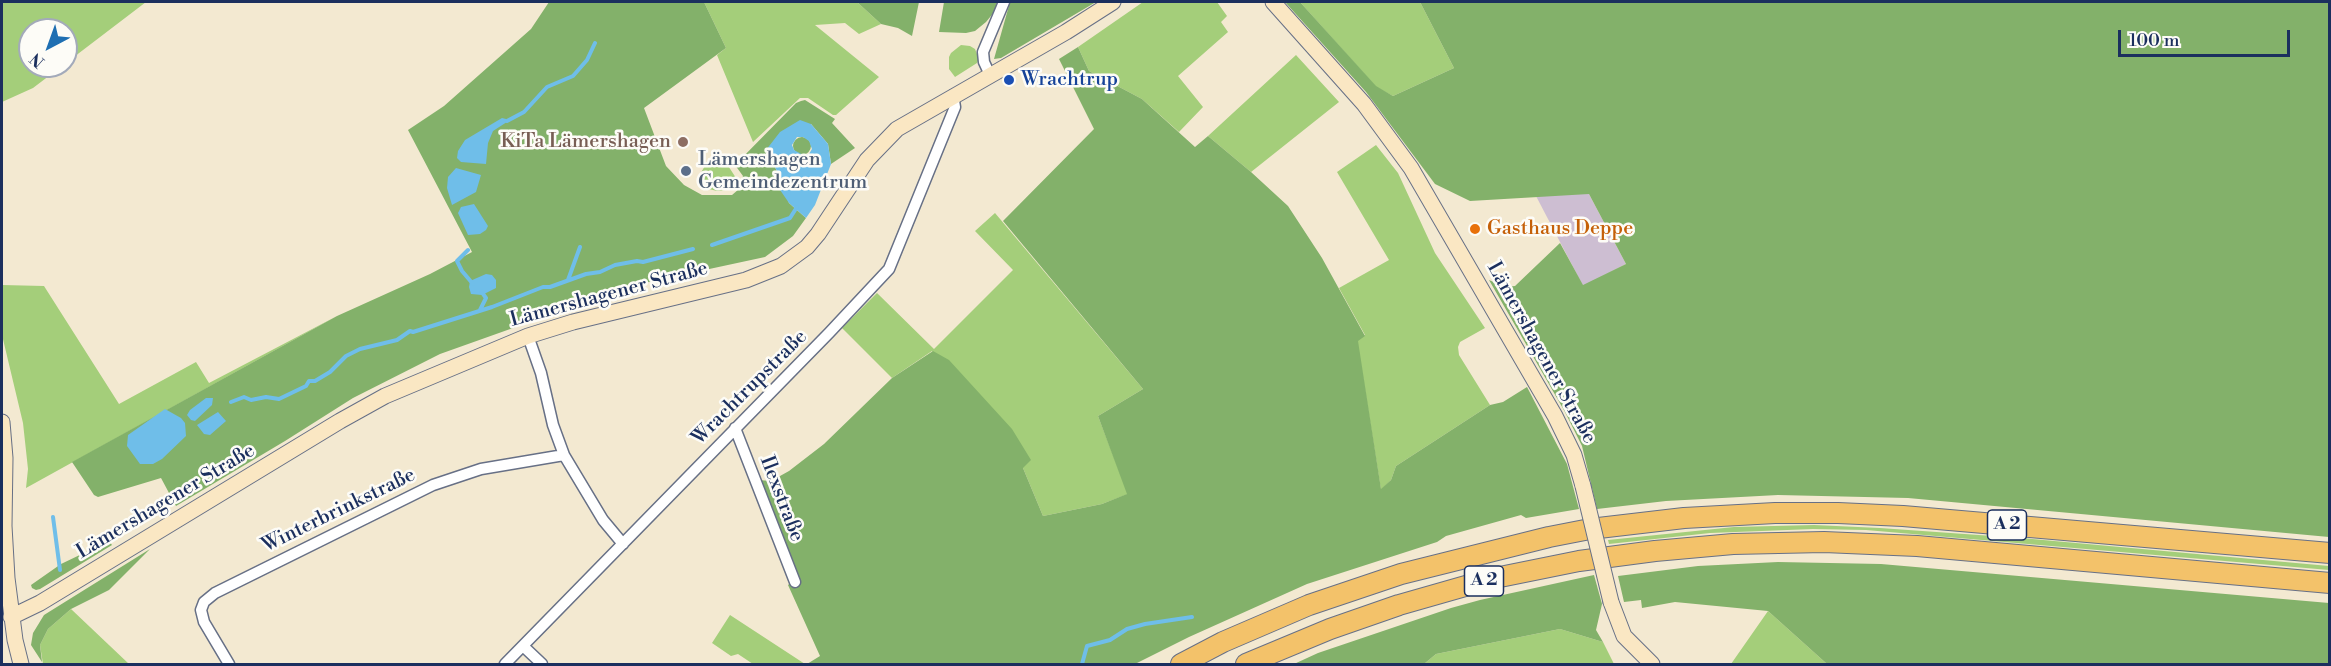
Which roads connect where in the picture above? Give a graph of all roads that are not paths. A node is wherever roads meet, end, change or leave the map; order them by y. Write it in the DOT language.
graph roads {
  1 [pos="1004,2"];
  2 [pos="1113,2"];
  3 [pos="1273,2"];
  4 [pos="990,75"];
  5 [pos="953,95"];
  6 [pos="528,336"];
  7 [pos="2,422"];
  8 [pos="735,428"];
  9 [pos="564,455"];
  10 [pos="623,544"];
  11 [pos="2330,553"];
  12 [pos="795,582"];
  13 [pos="2330,583"];
  14 [pos="11,617"];
  15 [pos="523,646"];
  16 [pos="21,664"];
  17 [pos="229,664"];
  18 [pos="505,664"];
  19 [pos="542,664"];
  20 [pos="1181,664"];
  21 [pos="1246,664"];
  22 [pos="1652,664"];
  1 -- 4 [label="street"];
  2 -- 4 [label="main road, Lämershagener Straße"];
  3 -- 22 [label="main road, Lämershagener Straße, bridge"];
  4 -- 5 [label="main road, Lämershagener Straße"];
  5 -- 6 [label="main road, Lämershagener Straße"];
  5 -- 8 [label="street, Wrachtrupstraße"];
  6 -- 9 [label="street"];
  6 -- 14 [label="main road, Lämershagener Straße"];
  7 -- 14 [label="main road"];
  8 -- 10 [label="street, Wrachtrupstraße"];
  8 -- 12 [label="street, Ilexstraße"];
  9 -- 10 [label="street"];
  9 -- 17 [label="street, Winterbrinkstraße"];
  10 -- 15 [label="street, Wrachtrupstraße"];
  11 -- 20 [label="highway, A 2"];
  13 -- 21 [label="highway, A 2"];
  14 -- 16 [label="main road"];
  15 -- 18 [label="street, Wrachtrupstraße"];
  15 -- 19 [label="street"];
}
